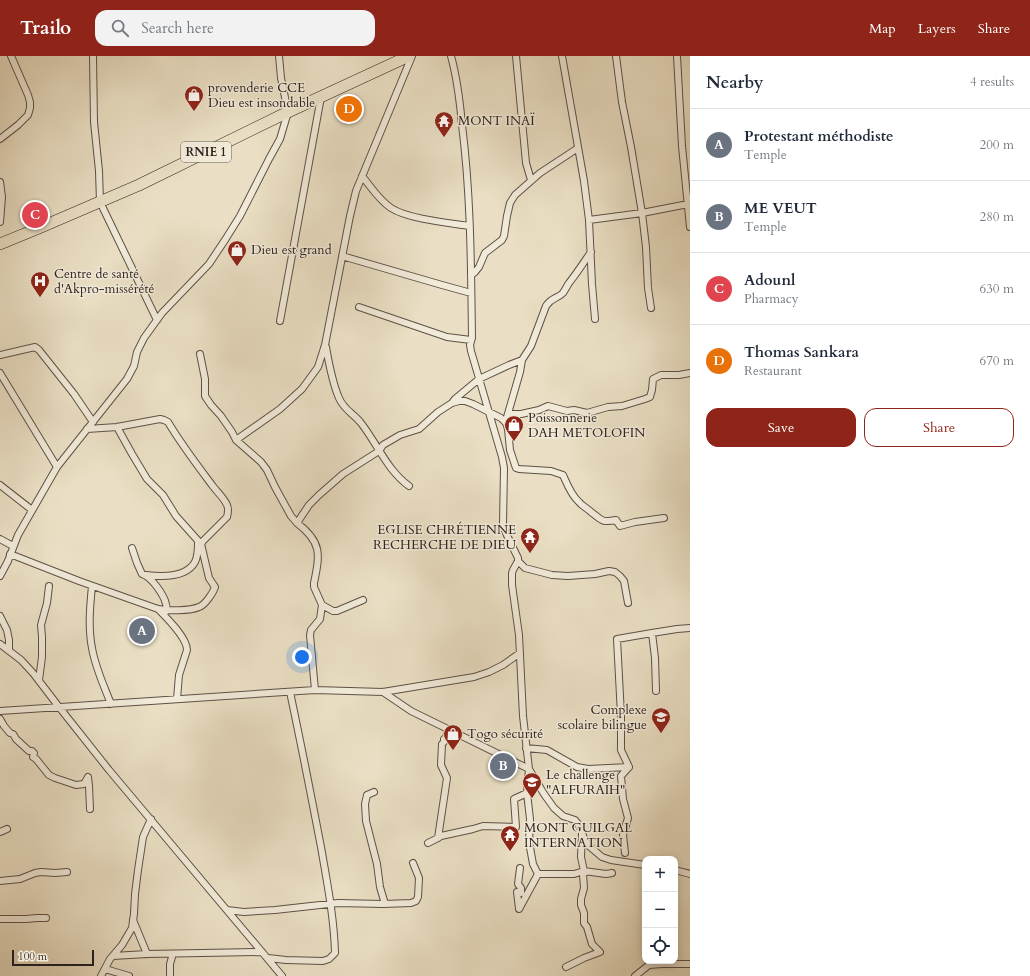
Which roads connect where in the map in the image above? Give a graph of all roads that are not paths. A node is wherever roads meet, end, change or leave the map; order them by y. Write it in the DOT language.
graph roads {
  1 [pos="11,56"];
  2 [pos="88,56"];
  3 [pos="279,56"];
  4 [pos="411,56"];
  5 [pos="451,56"];
  6 [pos="516,56"];
  7 [pos="562,56"];
  8 [pos="616,56"];
  9 [pos="677,56"];
  10 [pos="93,59"];
  11 [pos="321,97"];
  12 [pos="288,112"];
  13 [pos="0,139"];
  14 [pos="578,148"];
  15 [pos="362,176"];
  16 [pos="531,180"];
  17 [pos="0,182"];
  18 [pos="100,202"];
  19 [pos="688,204"];
  20 [pos="642,213"];
  21 [pos="589,220"];
  22 [pos="0,222"];
  23 [pos="470,226"];
  24 [pos="690,227"];
  25 [pos="0,244"];
  26 [pos="591,252"];
  27 [pos="342,256"];
  28 [pos="471,275"];
  29 [pos="471,293"];
  30 [pos="359,307"];
  31 [pos="651,308"];
  32 [pos="595,319"];
  33 [pos="157,320"];
  34 [pos="280,321"];
  35 [pos="471,340"];
  36 [pos="326,345"];
  37 [pos="200,354"];
  38 [pos="0,355"];
  39 [pos="522,360"];
  40 [pos="318,367"];
  41 [pos="0,373"];
  42 [pos="332,373"];
  43 [pos="690,373"];
  44 [pos="479,379"];
  45 [pos="452,402"];
  46 [pos="488,412"];
  47 [pos="508,414"];
  48 [pos="93,422"];
  49 [pos="506,423"];
  50 [pos="118,427"];
  51 [pos="87,429"];
  52 [pos="236,440"];
  53 [pos="375,443"];
  54 [pos="383,445"];
  55 [pos="379,451"];
  56 [pos="57,467"];
  57 [pos="0,485"];
  58 [pos="409,486"];
  59 [pos="32,510"];
  60 [pos="664,518"];
  61 [pos="297,523"];
  62 [pos="0,539"];
  63 [pos="200,543"];
  64 [pos="13,546"];
  65 [pos="132,548"];
  66 [pos="10,554"];
  67 [pos="518,561"];
  68 [pos="146,575"];
  69 [pos="0,576"];
  70 [pos="48,586"];
  71 [pos="92,586"];
  72 [pos="363,600"];
  73 [pos="628,603"];
  74 [pos="322,605"];
  75 [pos="158,609"];
  76 [pos="167,610"];
  77 [pos="333,612"];
  78 [pos="0,616"];
  79 [pos="320,619"];
  80 [pos="690,628"];
  81 [pos="652,633"];
  82 [pos="0,644"];
  83 [pos="9,650"];
  84 [pos="520,653"];
  85 [pos="39,680"];
  86 [pos="316,690"];
  87 [pos="656,690"];
  88 [pos="290,692"];
  89 [pos="383,692"];
  90 [pos="177,699"];
  91 [pos="111,704"];
  92 [pos="59,707"];
  93 [pos="0,711"];
  94 [pos="0,718"];
  95 [pos="448,730"];
  96 [pos="526,748"];
  97 [pos="629,767"];
  98 [pos="528,769"];
  99 [pos="374,792"];
  100 [pos="527,794"];
  101 [pos="90,809"];
  102 [pos="150,819"];
  103 [pos="6,829"];
  104 [pos="0,832"];
  105 [pos="582,833"];
  106 [pos="438,838"];
  107 [pos="428,843"];
  108 [pos="624,852"];
  109 [pos="413,863"];
  110 [pos="642,864"];
  111 [pos="520,868"];
  112 [pos="678,871"];
  113 [pos="67,872"];
  114 [pos="585,872"];
  115 [pos="538,874"];
  116 [pos="612,874"];
  117 [pos="690,874"];
  118 [pos="0,881"];
  119 [pos="331,903"];
  120 [pos="385,904"];
  121 [pos="227,910"];
  122 [pos="46,918"];
  123 [pos="0,919"];
  124 [pos="134,920"];
  125 [pos="262,952"];
  126 [pos="147,954"];
  127 [pos="172,954"];
  128 [pos="113,956"];
  129 [pos="268,958"];
  130 [pos="690,964"];
  131 [pos="566,967"];
  132 [pos="105,969"];
  133 [pos="100,976"];
  134 [pos="129,976"];
  135 [pos="170,976"];
  136 [pos="282,976"];
  137 [pos="635,976"];
  1 -- 13 [label="street"];
  2 -- 10 [label="street"];
  3 -- 12 [label="street"];
  4 -- 11 [label="highway, RNIE 1"];
  4 -- 15 [label="street"];
  5 -- 23 [label="street"];
  6 -- 16 [label="street"];
  7 -- 14 [label="street"];
  8 -- 20 [label="street"];
  9 -- 19 [label="street"];
  10 -- 18 [label="street"];
  11 -- 12 [label="highway, RNIE 1"];
  11 -- 34 [label="street"];
  12 -- 18 [label="highway, RNIE 1"];
  12 -- 33 [label="street"];
  14 -- 16 [label="street"];
  14 -- 21 [label="street"];
  15 -- 23 [label="street"];
  15 -- 27 [label="street"];
  16 -- 28 [label="street"];
  17 -- 22 [label="street"];
  18 -- 25 [label="highway, RNIE 1"];
  18 -- 33 [label="street"];
  19 -- 20 [label="street"];
  19 -- 24 [label="street"];
  20 -- 21 [label="street"];
  20 -- 31 [label="street"];
  21 -- 26 [label="street"];
  23 -- 28 [label="street"];
  26 -- 32 [label="street"];
  26 -- 39 [label="street"];
  27 -- 29 [label="street"];
  27 -- 36 [label="street"];
  28 -- 29 [label="street"];
  29 -- 35 [label="street"];
  30 -- 35 [label="street"];
  33 -- 48 [label="street"];
  35 -- 44 [label="street"];
  36 -- 40 [label="street"];
  36 -- 42 [label="street"];
  37 -- 52 [label="street"];
  38 -- 48 [label="street"];
  39 -- 44 [label="street"];
  39 -- 47 [label="street"];
  40 -- 42 [label="street"];
  40 -- 52 [label="street"];
  41 -- 56 [label="street"];
  42 -- 53 [label="street"];
  43 -- 47 [label="street"];
  44 -- 45 [label="street"];
  44 -- 46 [label="street"];
  45 -- 46 [label="street"];
  45 -- 54 [label="street"];
  46 -- 49 [label="street"];
  46 -- 67 [label="street"];
  47 -- 49 [label="street"];
  48 -- 51 [label="street"];
  49 -- 60 [label="street"];
  50 -- 51 [label="street"];
  50 -- 63 [label="street"];
  50 -- 63 [label="street"];
  51 -- 56 [label="street"];
  52 -- 61 [label="street"];
  53 -- 54 [label="street"];
  53 -- 55 [label="street"];
  54 -- 55 [label="street"];
  55 -- 58 [label="street"];
  55 -- 61 [label="street"];
  56 -- 59 [label="street"];
  57 -- 59 [label="street"];
  59 -- 64 [label="street"];
  61 -- 74 [label="street"];
  62 -- 64 [label="street"];
  63 -- 68 [label="street"];
  63 -- 76 [label="street"];
  64 -- 66 [label="street"];
  65 -- 68 [label="street"];
  66 -- 69 [label="street"];
  66 -- 71 [label="street"];
  67 -- 73 [label="street"];
  67 -- 84 [label="street"];
  68 -- 76 [label="street"];
  70 -- 85 [label="street"];
  71 -- 75 [label="street"];
  71 -- 91 [label="street"];
  72 -- 77 [label="street"];
  74 -- 77 [label="street"];
  74 -- 79 [label="street"];
  75 -- 76 [label="street"];
  75 -- 90 [label="street"];
  77 -- 79 [label="street"];
  78 -- 83 [label="street"];
  79 -- 86 [label="street"];
  80 -- 81 [label="street"];
  81 -- 87 [label="street"];
  81 -- 97 [label="street"];
  82 -- 83 [label="street"];
  83 -- 85 [label="street"];
  84 -- 89 [label="street"];
  84 -- 96 [label="street"];
  85 -- 92 [label="street"];
  86 -- 88 [label="street"];
  86 -- 89 [label="street"];
  88 -- 90 [label="street"];
  88 -- 119 [label="street"];
  89 -- 95 [label="street"];
  90 -- 91 [label="street"];
  91 -- 92 [label="street"];
  92 -- 93 [label="street"];
  92 -- 102 [label="street"];
  94 -- 101 [label="street"];
  95 -- 98 [label="street"];
  95 -- 106 [label="street"];
  96 -- 97 [label="street"];
  96 -- 98 [label="street"];
  97 -- 108 [label="street"];
  98 -- 100 [label="street"];
  98 -- 105 [label="street"];
  99 -- 120 [label="street"];
  100 -- 106 [label="street"];
  100 -- 115 [label="street"];
  102 -- 121 [label="street"];
  102 -- 124 [label="street"];
  103 -- 104 [label="street"];
  105 -- 110 [label="street"];
  105 -- 114 [label="street"];
  106 -- 107 [label="street"];
  109 -- 120 [label="street"];
  111 -- 115 [label="street"];
  112 -- 117 [label="street"];
  113 -- 118 [label="street"];
  114 -- 115 [label="street"];
  114 -- 116 [label="street"];
  114 -- 131 [label="street"];
  119 -- 120 [label="street"];
  119 -- 121 [label="street"];
  119 -- 129 [label="street"];
  121 -- 125 [label="street"];
  122 -- 123 [label="street"];
  124 -- 126 [label="street"];
  124 -- 128 [label="street"];
  125 -- 127 [label="street"];
  125 -- 129 [label="street"];
  126 -- 127 [label="street"];
  126 -- 128 [label="street"];
  127 -- 135 [label="street"];
  128 -- 132 [label="street"];
  129 -- 136 [label="street"];
  130 -- 137 [label="street"];
  132 -- 133 [label="street"];
  132 -- 134 [label="street"];
}
